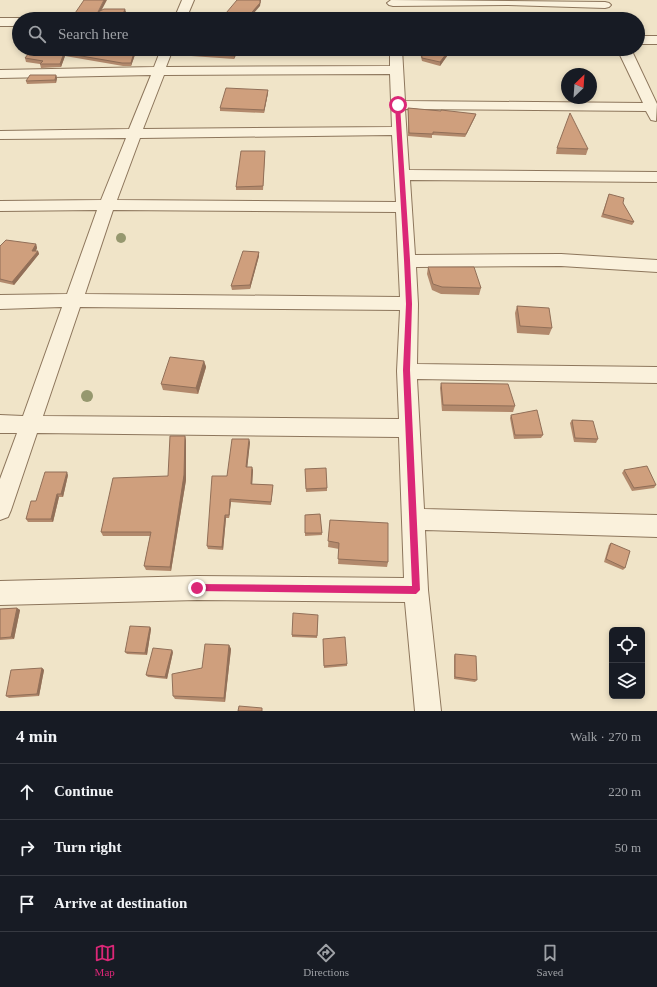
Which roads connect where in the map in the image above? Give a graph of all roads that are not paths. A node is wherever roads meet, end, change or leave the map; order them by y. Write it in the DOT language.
graph roads {
  1 [pos="188,0"];
  2 [pos="393,2"];
  3 [pos="604,2"];
  4 [pos="183,12"];
  5 [pos="394,12"];
  6 [pos="608,12"];
  7 [pos="0,22"];
  8 [pos="12,22"];
  9 [pos="645,40"];
  10 [pos="657,40"];
  11 [pos="165,56"];
  12 [pos="396,56"];
  13 [pos="629,56"];
  14 [pos="396,70"];
  15 [pos="158,71"];
  16 [pos="0,74"];
  17 [pos="652,93"];
  18 [pos="398,105"];
  19 [pos="654,113"];
  20 [pos="399,131"];
  21 [pos="135,133"];
  22 [pos="0,135"];
  23 [pos="402,175"];
  24 [pos="657,177"];
  25 [pos="107,205"];
  26 [pos="0,206"];
  27 [pos="404,208"];
  28 [pos="407,260"];
  29 [pos="657,266"];
  30 [pos="74,300"];
  31 [pos="0,302"];
  32 [pos="409,304"];
  33 [pos="407,370"];
  34 [pos="657,375"];
  35 [pos="31,423"];
  36 [pos="0,424"];
  37 [pos="410,428"];
  38 [pos="0,510"];
  39 [pos="413,519"];
  40 [pos="657,526"];
  41 [pos="416,590"];
  42 [pos="0,593"];
  43 [pos="428,711"];
  1 -- 4 [label="street"];
  2 -- 3 [label="street"];
  2 -- 5 [label="street"];
  3 -- 6 [label="street"];
  7 -- 8 [label="street"];
  9 -- 10 [label="street"];
  11 -- 15 [label="street"];
  12 -- 14 [label="street"];
  13 -- 17 [label="street"];
  14 -- 15 [label="street"];
  14 -- 18 [label="street"];
  15 -- 16 [label="street"];
  15 -- 21 [label="street"];
  17 -- 19 [label="street"];
  18 -- 19 [label="street"];
  18 -- 20 [label="street"];
  20 -- 21 [label="street"];
  20 -- 23 [label="street"];
  21 -- 22 [label="street"];
  21 -- 25 [label="street"];
  23 -- 24 [label="street"];
  23 -- 27 [label="street"];
  25 -- 26 [label="street"];
  25 -- 27 [label="street"];
  25 -- 30 [label="street"];
  27 -- 28 [label="street"];
  28 -- 29 [label="street"];
  28 -- 32 [label="street"];
  30 -- 31 [label="street"];
  30 -- 32 [label="street"];
  30 -- 35 [label="street"];
  32 -- 33 [label="street"];
  33 -- 34 [label="street"];
  33 -- 37 [label="street"];
  35 -- 36 [label="street"];
  35 -- 37 [label="street"];
  35 -- 38 [label="street"];
  37 -- 39 [label="street"];
  39 -- 40 [label="street"];
  39 -- 41 [label="street"];
  41 -- 42 [label="street"];
  41 -- 43 [label="street"];
}
